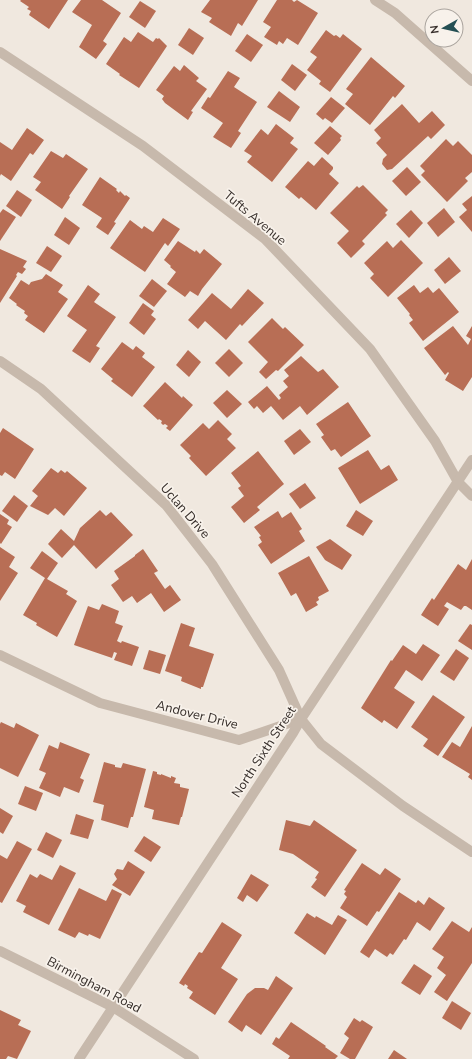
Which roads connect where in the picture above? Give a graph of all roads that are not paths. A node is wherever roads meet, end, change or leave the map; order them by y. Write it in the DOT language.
graph roads {
  1 [pos="375,0"];
  2 [pos="0,52"];
  3 [pos="472,82"];
  4 [pos="0,362"];
  5 [pos="472,460"];
  6 [pos="458,482"];
  7 [pos="472,496"];
  8 [pos="0,655"];
  9 [pos="301,719"];
  10 [pos="472,852"];
  11 [pos="0,951"];
  12 [pos="113,1007"];
  13 [pos="79,1059"];
  14 [pos="194,1059"];
  1 -- 3 [label="street"];
  2 -- 6 [label="street, Tufts Avenue"];
  4 -- 9 [label="street, Uclan Drive"];
  5 -- 6 [label="street, North Sixth Street"];
  6 -- 7 [label="street, Tufts Avenue"];
  6 -- 9 [label="street, North Sixth Street"];
  8 -- 9 [label="street, Andover Drive"];
  9 -- 10 [label="street"];
  9 -- 12 [label="street, North Sixth Street"];
  11 -- 12 [label="street, Birmingham Road"];
  12 -- 13 [label="street, North Sixth Street"];
  12 -- 14 [label="street, Birmingham Road"];
}
